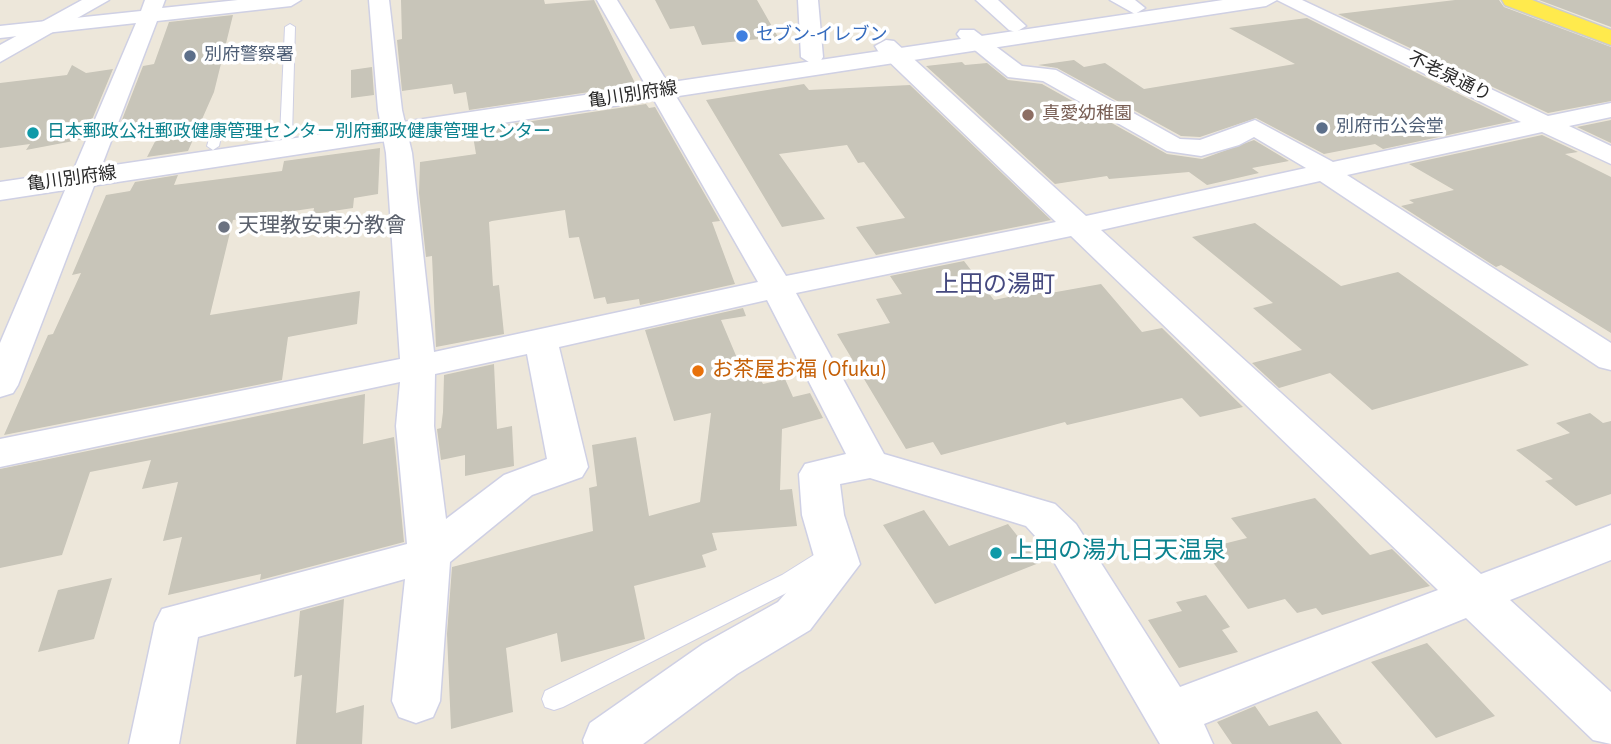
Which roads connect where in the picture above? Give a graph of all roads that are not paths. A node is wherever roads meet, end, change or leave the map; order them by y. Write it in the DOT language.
graph roads {
  1 [pos="98,0"];
  2 [pos="292,0"];
  3 [pos="379,0"];
  4 [pos="607,0"];
  5 [pos="808,0"];
  6 [pos="986,0"];
  7 [pos="1188,0"];
  8 [pos="1266,0"];
  9 [pos="1287,0"];
  10 [pos="1513,0"];
  11 [pos="1128,4"];
  12 [pos="151,9"];
  13 [pos="50,26"];
  14 [pos="1016,26"];
  15 [pos="290,27"];
  16 [pos="0,32"];
  17 [pos="972,38"];
  18 [pos="1611,38"];
  19 [pos="891,51"];
  20 [pos="0,54"];
  21 [pos="812,57"];
  22 [pos="659,86"];
  23 [pos="1611,110"];
  24 [pos="1542,123"];
  25 [pos="393,126"];
  26 [pos="286,136"];
  27 [pos="1611,156"];
  28 [pos="1326,171"];
  29 [pos="84,172"];
  30 [pos="0,177"];
  31 [pos="0,191"];
  32 [pos="1079,226"];
  33 [pos="777,288"];
  34 [pos="541,341"];
  35 [pos="1611,359"];
  36 [pos="418,367"];
  37 [pos="0,385"];
  38 [pos="0,453"];
  39 [pos="870,464"];
  40 [pos="1611,542"];
  41 [pos="833,551"];
  42 [pos="429,555"];
  43 [pos="1473,595"];
  44 [pos="554,699"];
  45 [pos="416,702"];
  46 [pos="1611,724"];
  47 [pos="1178,729"];
  48 [pos="608,740"];
  49 [pos="154,744"];
  1 -- 13 [label="main road"];
  2 -- 12 [label="street"];
  3 -- 25 [label="street"];
  4 -- 22 [label="street"];
  5 -- 21 [label="street"];
  6 -- 14 [label="street"];
  7 -- 11 [label="main road, 亀川別府線"];
  8 -- 17 [label="main road, 亀川別府線"];
  9 -- 24 [label="street, 不老泉通り"];
  10 -- 18 [label="main road"];
  11 -- 14 [label="main road, 亀川別府線"];
  12 -- 13 [label="street"];
  12 -- 29 [label="street"];
  13 -- 16 [label="street"];
  13 -- 20 [label="main road"];
  14 -- 17 [label="main road, 亀川別府線"];
  15 -- 26 [label="lane"];
  17 -- 19 [label="main road, 亀川別府線"];
  17 -- 28 [label="street"];
  19 -- 21 [label="main road, 亀川別府線"];
  19 -- 22 [label="main road, 亀川別府線"];
  19 -- 32 [label="street"];
  21 -- 22 [label="main road, 亀川別府線"];
  22 -- 25 [label="main road, 亀川別府線"];
  22 -- 33 [label="street"];
  23 -- 24 [label="street"];
  24 -- 27 [label="street, 不老泉通り"];
  24 -- 28 [label="street"];
  25 -- 26 [label="main road, 亀川別府線"];
  25 -- 29 [label="main road, 亀川別府線"];
  25 -- 36 [label="street"];
  26 -- 29 [label="main road, 亀川別府線"];
  28 -- 32 [label="street"];
  28 -- 35 [label="street"];
  29 -- 30 [label="main road, 亀川別府線"];
  29 -- 31 [label="main road, 亀川別府線"];
  29 -- 37 [label="street"];
  32 -- 33 [label="street"];
  32 -- 43 [label="street"];
  33 -- 34 [label="street"];
  33 -- 39 [label="street"];
  34 -- 36 [label="street"];
  34 -- 42 [label="street"];
  36 -- 38 [label="street"];
  36 -- 42 [label="street"];
  39 -- 41 [label="street"];
  39 -- 47 [label="street"];
  40 -- 43 [label="street"];
  41 -- 44 [label="lane"];
  41 -- 48 [label="street"];
  42 -- 45 [label="street"];
  42 -- 49 [label="street"];
  43 -- 46 [label="street"];
  43 -- 47 [label="street"];
}
